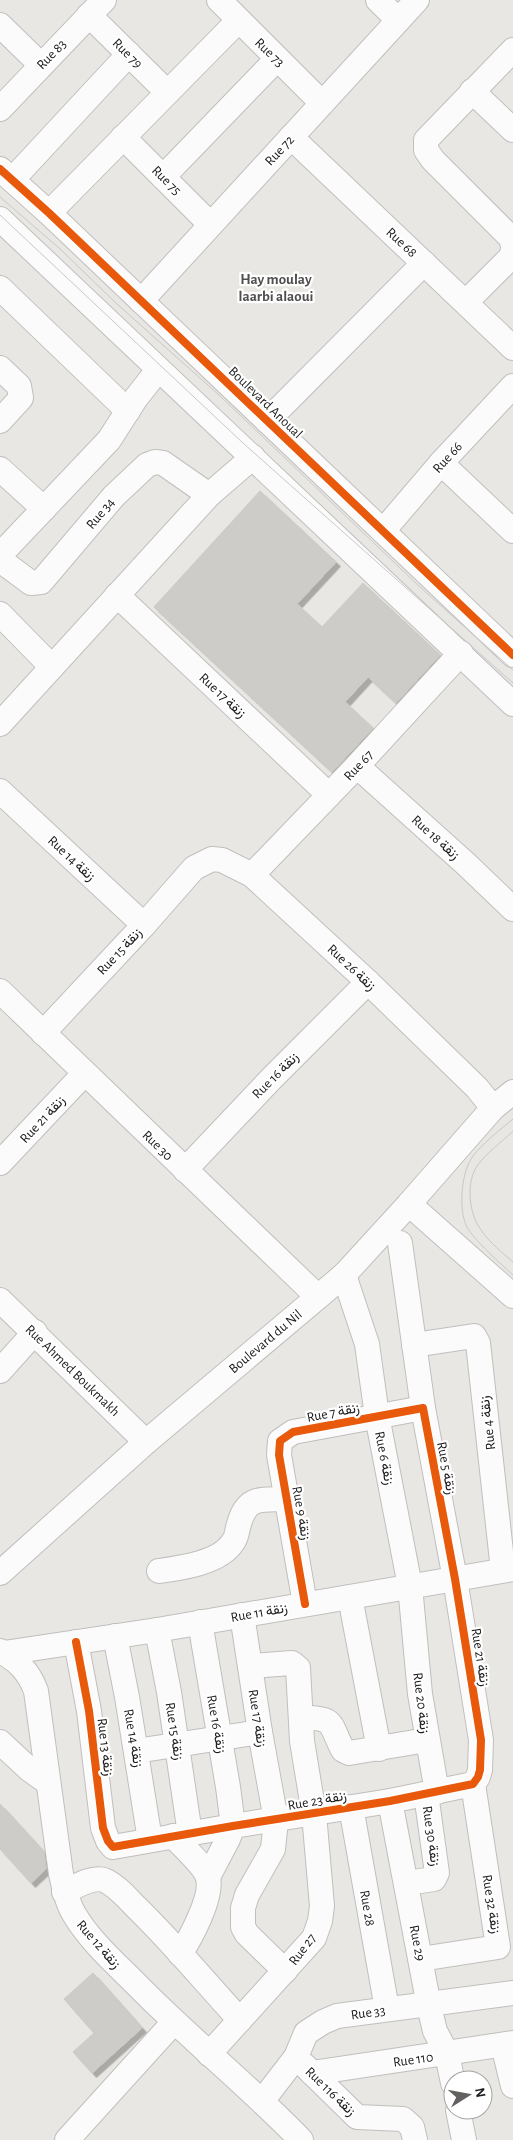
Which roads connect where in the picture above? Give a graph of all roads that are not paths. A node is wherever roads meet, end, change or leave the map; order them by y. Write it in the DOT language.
graph roads {
  1 [pos="218,0"];
  2 [pos="378,0"];
  3 [pos="417,0"];
  4 [pos="96,7"];
  5 [pos="398,20"];
  6 [pos="238,21"];
  7 [pos="0,25"];
  8 [pos="513,50"];
  9 [pos="128,54"];
  10 [pos="277,59"];
  11 [pos="41,65"];
  12 [pos="472,91"];
  13 [pos="167,92"];
  14 [pos="322,103"];
  15 [pos="1,106"];
  16 [pos="513,130"];
  17 [pos="123,137"];
  18 [pos="291,137"];
  19 [pos="6,175"];
  20 [pos="163,177"];
  21 [pos="49,213"];
  22 [pos="1,221"];
  23 [pos="210,224"];
  24 [pos="513,248"];
  25 [pos="424,262"];
  26 [pos="0,288"];
  27 [pos="141,300"];
  28 [pos="466,302"];
  29 [pos="513,348"];
  30 [pos="0,368"];
  31 [pos="158,370"];
  32 [pos="508,400"];
  33 [pos="128,411"];
  34 [pos="0,421"];
  35 [pos="267,421"];
  36 [pos="253,457"];
  37 [pos="441,463"];
  38 [pos="0,469"];
  39 [pos="209,495"];
  40 [pos="44,509"];
  41 [pos="513,530"];
  42 [pos="383,531"];
  43 [pos="0,555"];
  44 [pos="0,560"];
  45 [pos="117,595"];
  46 [pos="0,614"];
  47 [pos="461,653"];
  48 [pos="513,655"];
  49 [pos="52,667"];
  50 [pos="513,704"];
  51 [pos="0,724"];
  52 [pos="357,766"];
  53 [pos="0,791"];
  54 [pos="329,795"];
  55 [pos="194,868"];
  56 [pos="252,875"];
  57 [pos="513,909"];
  58 [pos="144,925"];
  59 [pos="368,982"];
  60 [pos="0,991"];
  61 [pos="43,1033"];
  62 [pos="84,1074"];
  63 [pos="513,1092"];
  64 [pos="493,1108"];
  65 [pos="0,1163"];
  66 [pos="184,1170"];
  67 [pos="409,1204"];
  68 [pos="445,1236"];
  69 [pos="400,1243"];
  70 [pos="344,1275"];
  71 [pos="513,1296"];
  72 [pos="318,1297"];
  73 [pos="0,1300"];
  74 [pos="35,1332"];
  75 [pos="414,1344"];
  76 [pos="0,1371"];
  77 [pos="423,1408"];
  78 [pos="378,1416"];
  79 [pos="293,1432"];
  80 [pos="146,1442"];
  81 [pos="287,1499"];
  82 [pos="508,1570"];
  83 [pos="159,1571"];
  84 [pos="0,1573"];
  85 [pos="455,1579"];
  86 [pos="410,1586"];
  87 [pos="350,1597"];
  88 [pos="305,1604"];
  89 [pos="413,1613"];
  90 [pos="242,1615"];
  91 [pos="200,1622"];
  92 [pos="157,1630"];
  93 [pos="115,1636"];
  94 [pos="76,1642"];
  95 [pos="2,1652"];
  96 [pos="250,1666"];
  97 [pos="302,1718"];
  98 [pos="260,1732"];
  99 [pos="219,1739"];
  100 [pos="427,1740"];
  101 [pos="0,1742"];
  102 [pos="178,1745"];
  103 [pos="379,1749"];
  104 [pos="136,1751"];
  105 [pos="47,1782"];
  106 [pos="473,1784"];
  107 [pos="432,1793"];
  108 [pos="390,1801"];
  109 [pos="351,1807"];
  110 [pos="314,1814"];
  111 [pos="276,1820"];
  112 [pos="233,1826"];
  113 [pos="182,1835"];
  114 [pos="150,1840"];
  115 [pos="120,1847"];
  116 [pos="208,1877"];
  117 [pos="103,1880"];
  118 [pos="406,1883"];
  119 [pos="64,1892"];
  120 [pos="506,1945"];
  121 [pos="180,1954"];
  122 [pos="421,1959"];
  123 [pos="285,1971"];
  124 [pos="513,1993"];
  125 [pos="429,2006"];
  126 [pos="388,2009"];
  127 [pos="240,2020"];
  128 [pos="174,2022"];
  129 [pos="508,2044"];
  130 [pos="209,2054"];
  131 [pos="447,2054"];
  132 [pos="304,2065"];
  133 [pos="450,2070"];
  134 [pos="513,2086"];
  135 [pos="262,2100"];
  136 [pos="460,2120"];
  137 [pos="67,2140"];
  138 [pos="301,2140"];
  139 [pos="415,2140"];
  140 [pos="464,2140"];
  1 -- 6 [label="street, Rue 73"];
  2 -- 5 [label="street"];
  3 -- 5 [label="street, Rue 72"];
  4 -- 9 [label="street, Rue 79"];
  4 -- 11 [label="street, Rue 83"];
  5 -- 14 [label="street, Rue 72"];
  6 -- 10 [label="street, Rue 73"];
  6 -- 13 [label="street"];
  7 -- 11 [label="street"];
  8 -- 12 [label="street"];
  9 -- 13 [label="street, Rue 79"];
  9 -- 19 [label="street"];
  10 -- 14 [label="street, Rue 73"];
  10 -- 20 [label="street"];
  11 -- 15 [label="street, Rue 83"];
  12 -- 16 [label="street"];
  12 -- 24 [label="street"];
  13 -- 17 [label="street"];
  14 -- 18 [label="street, Rue 72"];
  17 -- 20 [label="street, Rue 75"];
  17 -- 21 [label="street"];
  18 -- 23 [label="street, Rue 72"];
  18 -- 25 [label="street, Rue 68"];
  19 -- 21 [label="street, Boulevard Anoual"];
  20 -- 23 [label="street, Rue 75"];
  21 -- 27 [label="street, Boulevard Anoual"];
  22 -- 31 [label="street"];
  23 -- 27 [label="street, Rue 72"];
  24 -- 28 [label="street"];
  25 -- 28 [label="street, Rue 68"];
  25 -- 35 [label="street"];
  26 -- 33 [label="street"];
  27 -- 35 [label="street, Boulevard Anoual"];
  28 -- 29 [label="street, Rue 68"];
  30 -- 34 [label="street"];
  31 -- 33 [label="street"];
  31 -- 36 [label="street"];
  32 -- 37 [label="street, Rue 66"];
  33 -- 40 [label="street"];
  35 -- 42 [label="street, Boulevard Anoual"];
  36 -- 39 [label="street"];
  36 -- 47 [label="street"];
  37 -- 41 [label="street"];
  37 -- 42 [label="street, Rue 66"];
  38 -- 40 [label="street"];
  39 -- 44 [label="street, Rue 34"];
  39 -- 45 [label="street"];
  40 -- 43 [label="street"];
  42 -- 48 [label="street, Boulevard Anoual"];
  45 -- 49 [label="street"];
  45 -- 54 [label="street, Rue 17 زنقة"];
  46 -- 49 [label="street"];
  47 -- 50 [label="street"];
  47 -- 52 [label="street, Rue 67"];
  49 -- 51 [label="street"];
  52 -- 54 [label="street, Rue 67"];
  52 -- 57 [label="street, Rue 18 زنقة"];
  53 -- 58 [label="street, Rue 14 زنقة"];
  54 -- 56 [label="street, Rue 67"];
  55 -- 56 [label="street, Rue 26 زنقة"];
  55 -- 58 [label="street, Rue 15 زنقة"];
  56 -- 59 [label="street, Rue 26 زنقة"];
  58 -- 61 [label="street, Rue 15 زنقة"];
  59 -- 64 [label="street, Rue 26 زنقة"];
  59 -- 66 [label="street, Rue 16 زنقة"];
  60 -- 61 [label="street, Rue 30"];
  61 -- 62 [label="street, Rue 30"];
  62 -- 65 [label="street, Rue 21 زنقة"];
  62 -- 66 [label="street, Rue 30"];
  63 -- 64 [label="street, Boulevard du Nil"];
  64 -- 67 [label="street, Boulevard du Nil"];
  66 -- 72 [label="street, Rue 30"];
  67 -- 68 [label="street"];
  67 -- 70 [label="street, Boulevard du Nil"];
  68 -- 69 [label="street"];
  68 -- 71 [label="street"];
  69 -- 70 [label="street"];
  69 -- 75 [label="street, Rue 5 زنقة"];
  70 -- 72 [label="street, Boulevard du Nil"];
  70 -- 78 [label="street, Rue 6 زنقة"];
  72 -- 80 [label="street, Boulevard du Nil"];
  73 -- 74 [label="street, Rue Ahmed Boukmakh"];
  74 -- 76 [label="street"];
  74 -- 80 [label="street, Rue Ahmed Boukmakh"];
  75 -- 77 [label="street, Rue 5 زنقة"];
  75 -- 82 [label="street, Rue 4 زنقة"];
  77 -- 78 [label="street"];
  77 -- 85 [label="street, Rue 5 زنقة"];
  78 -- 79 [label="street, Rue 7 زنقة"];
  78 -- 86 [label="street, Rue 6 زنقة"];
  79 -- 81 [label="street, Rue 9 زنقة"];
  80 -- 84 [label="street, Boulevard du Nil"];
  81 -- 83 [label="street"];
  81 -- 88 [label="street, Rue 9 زنقة"];
  82 -- 85 [label="street, Rue 11 زنقة"];
  85 -- 86 [label="street, Rue 11 زنقة"];
  85 -- 106 [label="street, Rue 21 زنقة"];
  86 -- 87 [label="street, Rue 11 زنقة"];
  86 -- 89 [label="street, Rue 6 زنقة"];
  87 -- 88 [label="street, Rue 11 زنقة"];
  87 -- 103 [label="street"];
  88 -- 90 [label="street, Rue 11 زنقة"];
  89 -- 100 [label="street, Rue 20 زنقة"];
  90 -- 91 [label="street, Rue 11 زنقة"];
  90 -- 96 [label="street, Rue 17 زنقة"];
  91 -- 92 [label="street, Rue 11 زنقة"];
  91 -- 99 [label="street, Rue 16 زنقة"];
  92 -- 93 [label="street, Rue 11 زنقة"];
  92 -- 102 [label="street, Rue 15 زنقة"];
  93 -- 94 [label="street, Rue 11 زنقة"];
  93 -- 104 [label="street, Rue 14 زنقة"];
  94 -- 95 [label="street, Rue 11 زنقة"];
  94 -- 115 [label="street, Rue 13 زنقة"];
  95 -- 105 [label="street, Rue 12 زنقة"];
  96 -- 97 [label="street, Rue 27"];
  96 -- 98 [label="street, Rue 17 زنقة"];
  97 -- 103 [label="street"];
  97 -- 110 [label="street, Rue 27"];
  98 -- 99 [label="street"];
  98 -- 111 [label="street, Rue 17 زنقة"];
  99 -- 102 [label="street"];
  99 -- 112 [label="street, Rue 16 زنقة"];
  100 -- 103 [label="street"];
  100 -- 107 [label="street, Rue 20 زنقة"];
  101 -- 105 [label="street"];
  102 -- 104 [label="street"];
  102 -- 113 [label="street, Rue 15 زنقة"];
  104 -- 114 [label="street, Rue 14 زنقة"];
  105 -- 119 [label="street, Rue 12 زنقة"];
  106 -- 107 [label="street, Rue 23 زنقة"];
  106 -- 120 [label="street, Rue 32 زنقة"];
  107 -- 108 [label="street, Rue 23 زنقة"];
  107 -- 118 [label="street, Rue 30 زنقة"];
  108 -- 109 [label="street, Rue 23 زنقة"];
  108 -- 118 [label="street, Rue 29"];
  109 -- 110 [label="street, Rue 23 زنقة"];
  109 -- 126 [label="street, Rue 28"];
  110 -- 111 [label="street, Rue 23 زنقة"];
  110 -- 123 [label="street, Rue 27"];
  111 -- 112 [label="street, Rue 23 زنقة"];
  111 -- 123 [label="street, Rue 17 زنقة"];
  112 -- 113 [label="street, Rue 23 زنقة"];
  112 -- 116 [label="street"];
  113 -- 114 [label="street, Rue 23 زنقة"];
  113 -- 116 [label="street"];
  114 -- 115 [label="street, Rue 23 زنقة"];
  115 -- 117 [label="street"];
  116 -- 121 [label="street"];
  117 -- 119 [label="street"];
  117 -- 121 [label="street"];
  118 -- 122 [label="street, Rue 29"];
  119 -- 128 [label="street, Rue 12 زنقة"];
  120 -- 122 [label="street, Rue 32 زنقة"];
  121 -- 127 [label="street"];
  122 -- 125 [label="street, Rue 29"];
  123 -- 127 [label="street, Rue 27"];
  124 -- 125 [label="street, Rue 33"];
  125 -- 126 [label="street, Rue 33"];
  125 -- 131 [label="street, Rue 29"];
  126 -- 132 [label="street, Rue 33"];
  127 -- 130 [label="street, Rue 27"];
  128 -- 130 [label="street, Rue 12 زنقة"];
  128 -- 137 [label="street"];
  129 -- 131 [label="street, Rue 110"];
  129 -- 134 [label="street"];
  130 -- 135 [label="street, Rue 12 زنقة"];
  131 -- 132 [label="street, Rue 110"];
  131 -- 133 [label="street, Rue 29"];
  132 -- 135 [label="street, Rue 33"];
  132 -- 139 [label="street, Rue 116 زنقة"];
  135 -- 138 [label="street, Rue 12 زنقة"];
  136 -- 140 [label="street"];
}
